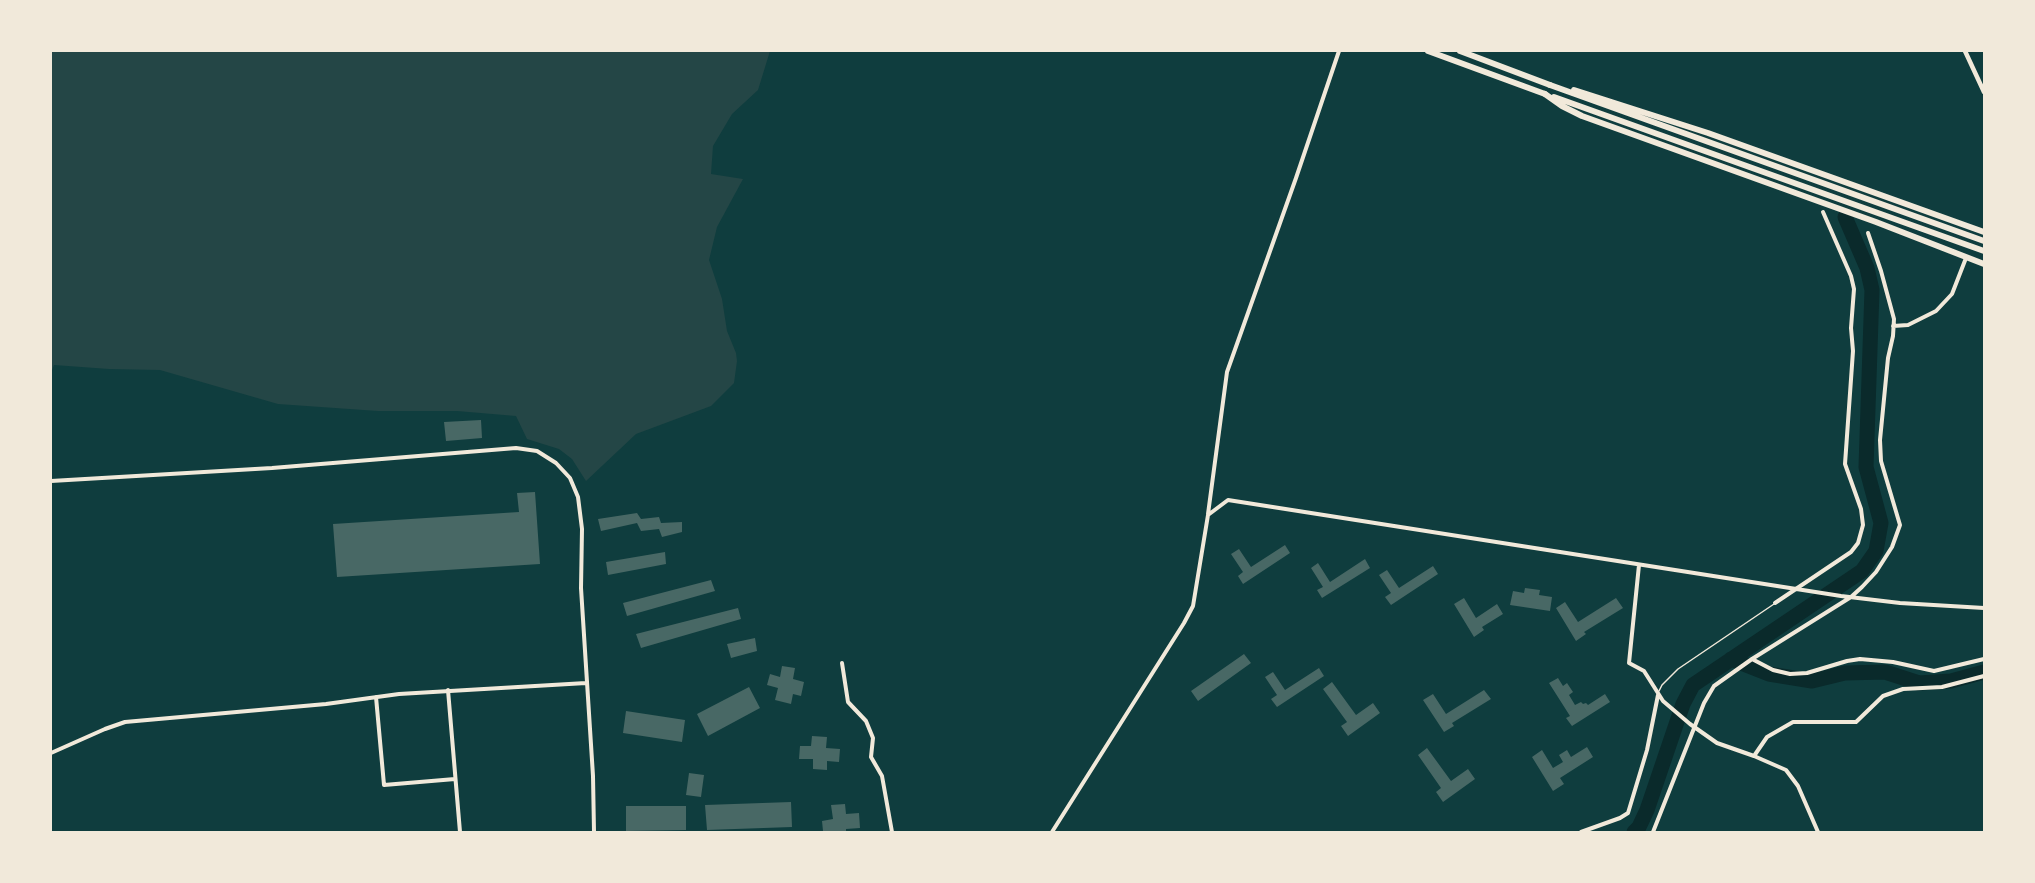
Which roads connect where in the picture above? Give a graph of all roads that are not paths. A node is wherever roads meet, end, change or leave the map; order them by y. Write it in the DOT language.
graph roads {
  1 [pos="1339,51"];
  2 [pos="1428,51"];
  3 [pos="1460,51"];
  4 [pos="1965,51"];
  5 [pos="1550,85"];
  6 [pos="1984,92"];
  7 [pos="1545,94"];
  8 [pos="1823,212"];
  9 [pos="1984,232"];
  10 [pos="1868,233"];
  11 [pos="1984,241"];
  12 [pos="1984,251"];
  13 [pos="1966,258"];
  14 [pos="1984,264"];
  15 [pos="1893,326"];
  16 [pos="51,481"];
  17 [pos="1208,515"];
  18 [pos="1639,565"];
  19 [pos="1796,588"];
  20 [pos="1851,597"];
  21 [pos="1776,603"];
  22 [pos="1984,608"];
  23 [pos="1984,659"];
  24 [pos="1751,660"];
  25 [pos="842,663"];
  26 [pos="1984,676"];
  27 [pos="586,684"];
  28 [pos="448,690"];
  29 [pos="1658,694"];
  30 [pos="376,697"];
  31 [pos="1692,726"];
  32 [pos="51,753"];
  33 [pos="1754,756"];
  34 [pos="455,779"];
  35 [pos="460,832"];
  36 [pos="594,832"];
  37 [pos="892,832"];
  38 [pos="1052,832"];
  39 [pos="1581,832"];
  40 [pos="1653,832"];
  41 [pos="1818,832"];
  1 -- 17 [label="street"];
  2 -- 7 [label="main road"];
  3 -- 5 [label="main road"];
  4 -- 6 [label="street"];
  5 -- 9 [label="main road"];
  5 -- 11 [label="main road"];
  7 -- 12 [label="main road"];
  7 -- 13 [label="main road"];
  8 -- 19 [label="street"];
  10 -- 15 [label="street"];
  13 -- 14 [label="main road"];
  13 -- 15 [label="street"];
  15 -- 20 [label="street"];
  16 -- 27 [label="street"];
  17 -- 18 [label="street"];
  17 -- 38 [label="street"];
  18 -- 19 [label="street"];
  18 -- 29 [label="street"];
  19 -- 20 [label="street"];
  19 -- 21 [label="street"];
  20 -- 22 [label="street"];
  20 -- 24 [label="street"];
  21 -- 29 [label="lane"];
  23 -- 24 [label="street"];
  24 -- 31 [label="street"];
  25 -- 37 [label="street"];
  26 -- 33 [label="street"];
  27 -- 28 [label="street"];
  27 -- 36 [label="street"];
  28 -- 30 [label="street"];
  28 -- 34 [label="street"];
  29 -- 31 [label="street"];
  29 -- 39 [label="street"];
  30 -- 32 [label="street"];
  30 -- 34 [label="street"];
  31 -- 33 [label="street"];
  31 -- 40 [label="street"];
  33 -- 41 [label="street"];
  34 -- 35 [label="street"];
}
